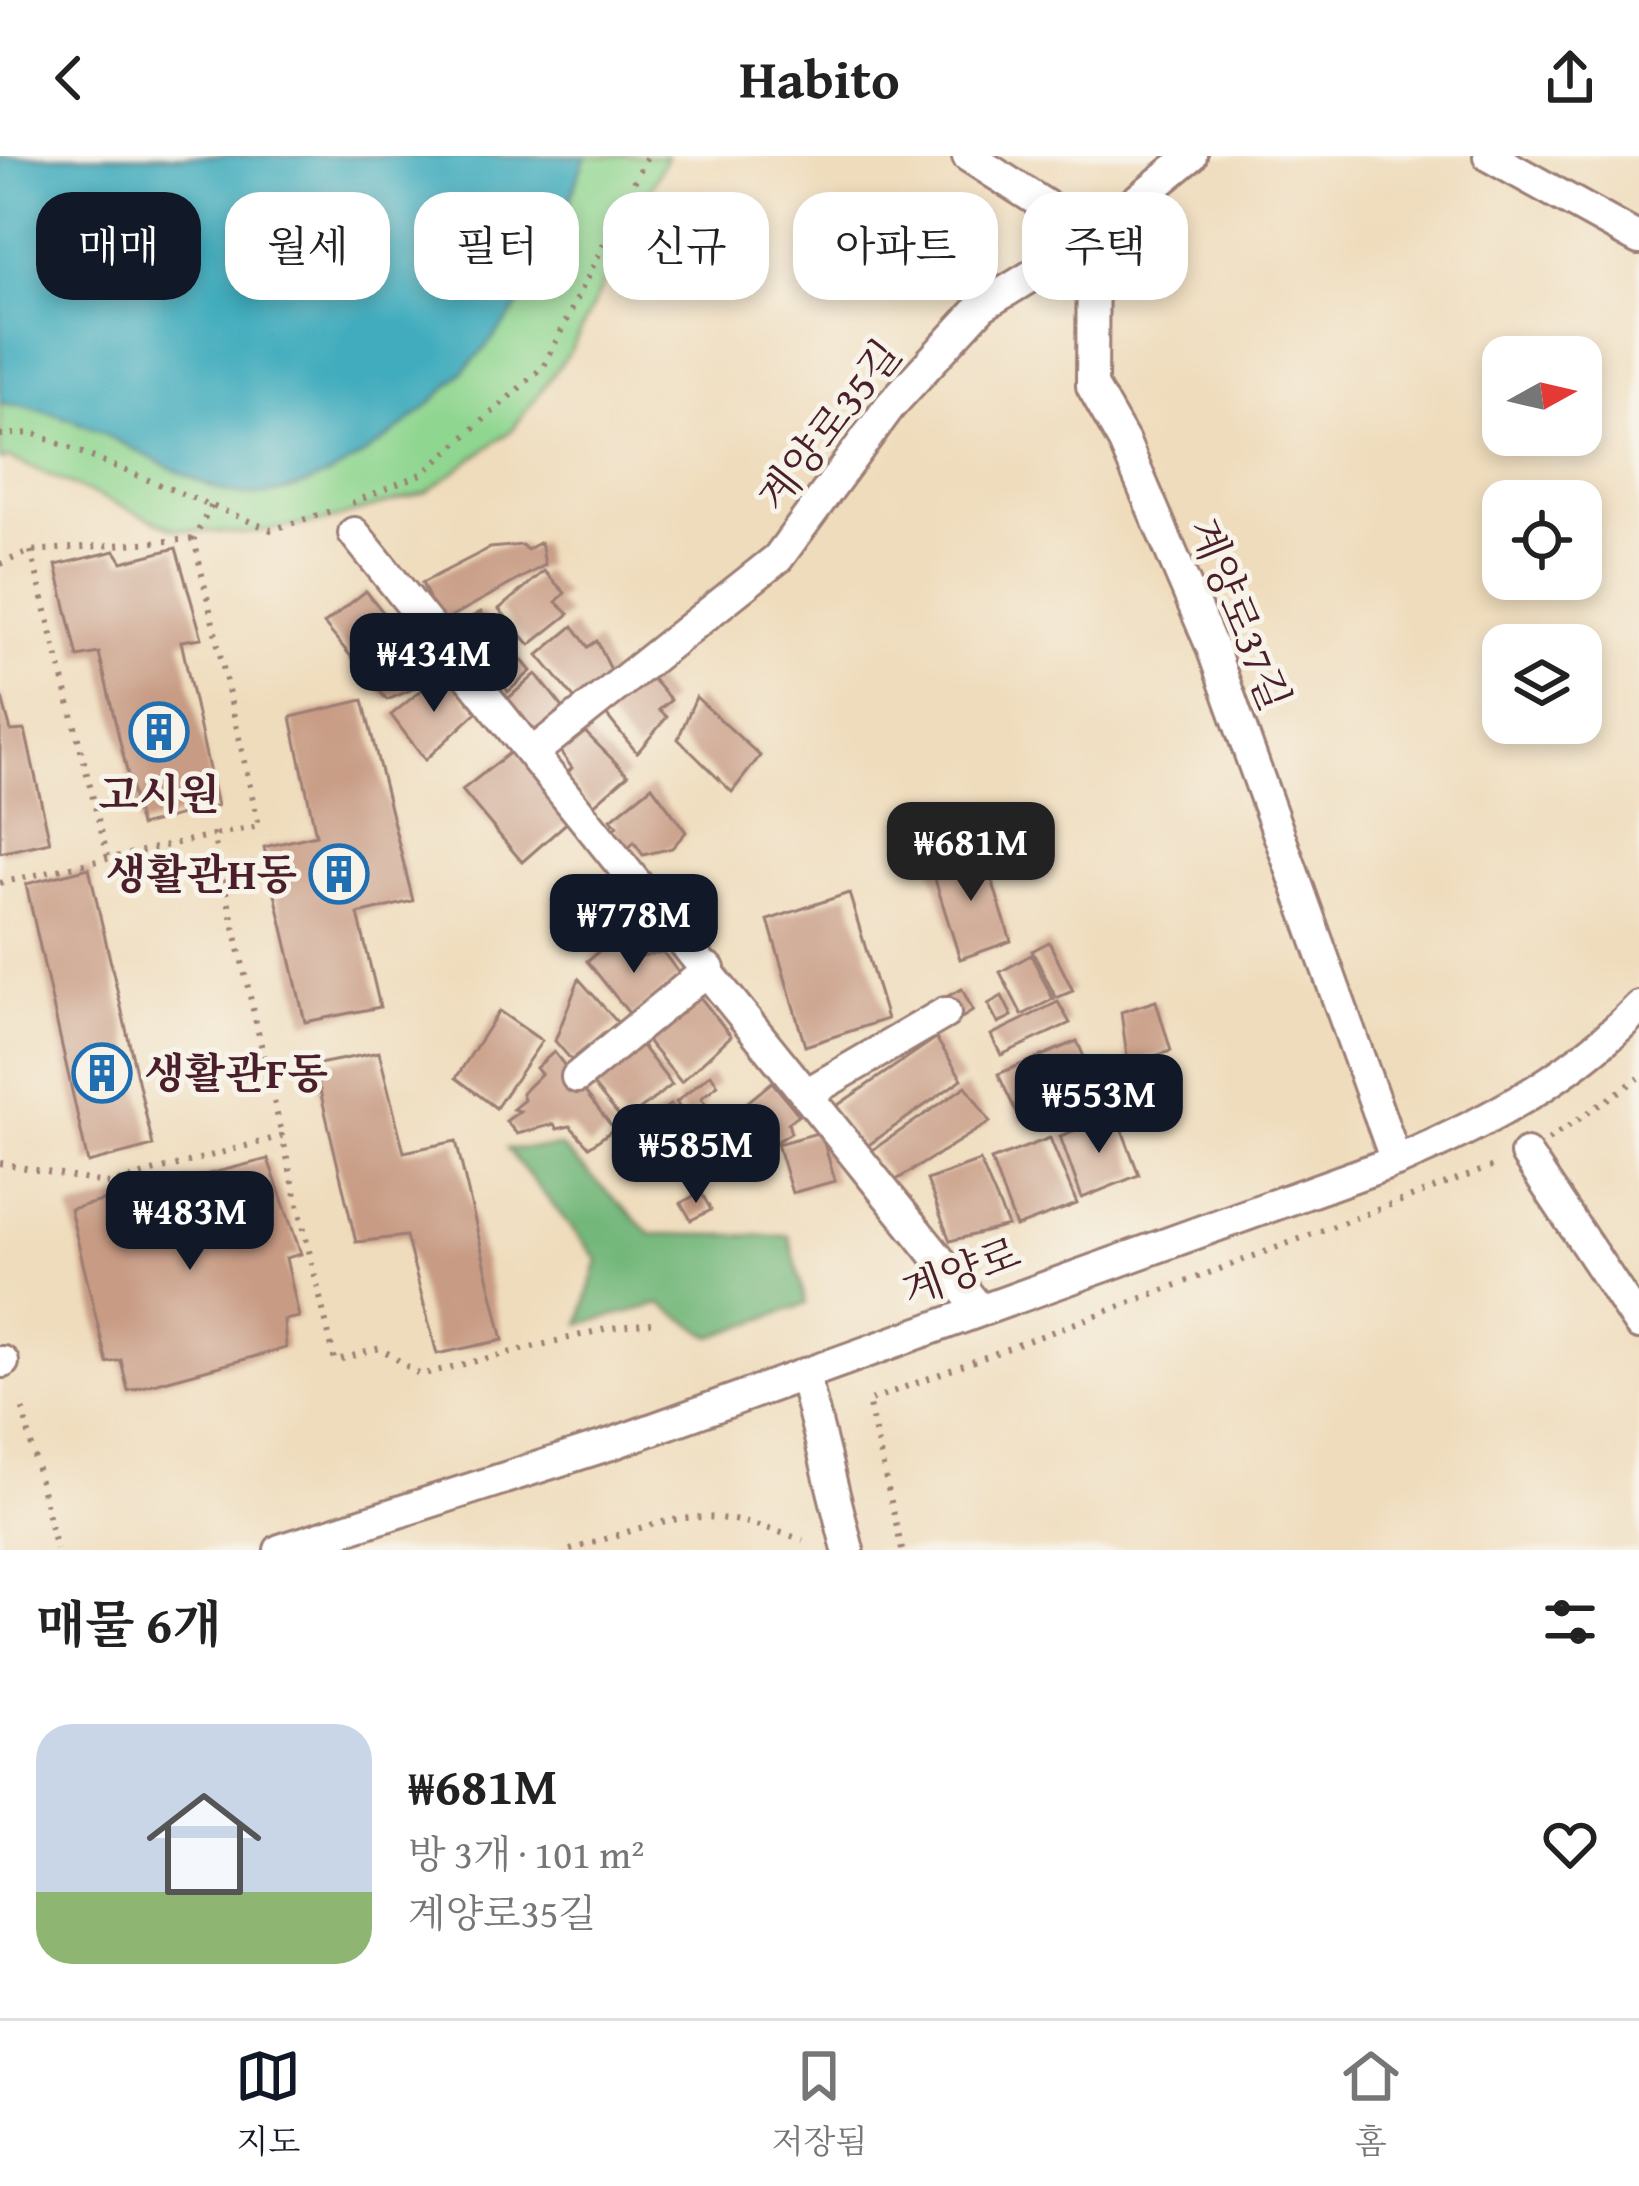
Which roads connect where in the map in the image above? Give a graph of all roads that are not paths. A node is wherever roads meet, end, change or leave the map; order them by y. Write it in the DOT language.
graph roads {
  1 [pos="968,156"];
  2 [pos="1191,156"];
  3 [pos="1489,156"];
  4 [pos="1025,192"];
  5 [pos="1147,192"];
  6 [pos="1639,239"];
  7 [pos="1022,281"];
  8 [pos="1093,300"];
  9 [pos="354,533"];
  10 [pos="535,751"];
  11 [pos="709,969"];
  12 [pos="1639,1007"];
  13 [pos="945,1013"];
  14 [pos="577,1077"];
  15 [pos="808,1094"];
  16 [pos="1526,1154"];
  17 [pos="1396,1161"];
  18 [pos="980,1309"];
  19 [pos="1639,1324"];
  20 [pos="804,1374"];
  21 [pos="280,1550"];
  22 [pos="848,1550"];
  1 -- 4 [label="street"];
  2 -- 5 [label="street, 계양로35길"];
  3 -- 6 [label="street"];
  7 -- 10 [label="street, 계양로35길"];
  8 -- 17 [label="street, 계양로37길"];
  9 -- 10 [label="street"];
  10 -- 11 [label="street"];
  11 -- 14 [label="street"];
  11 -- 15 [label="street"];
  12 -- 17 [label="street, 계양로"];
  13 -- 15 [label="street"];
  15 -- 18 [label="street"];
  16 -- 19 [label="street"];
  17 -- 18 [label="street, 계양로"];
  18 -- 20 [label="street, 계양로"];
  20 -- 21 [label="street, 계양로"];
  20 -- 22 [label="street"];
}
